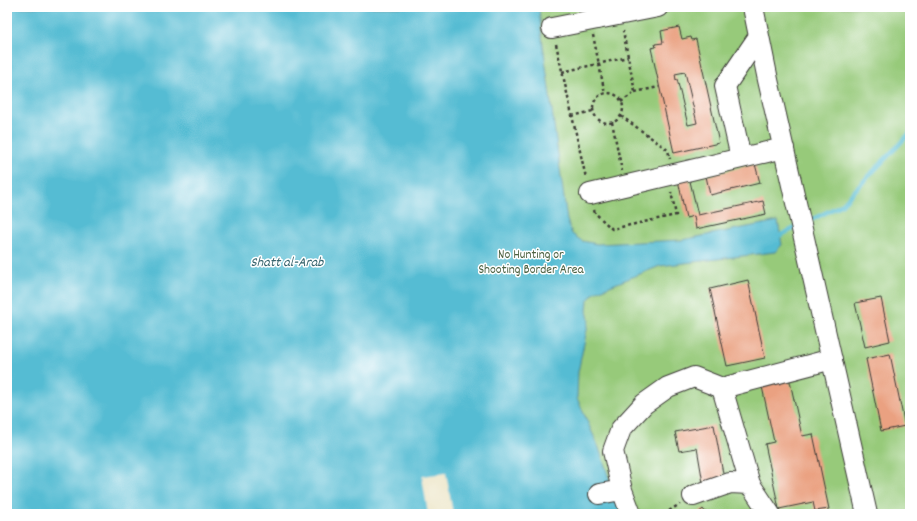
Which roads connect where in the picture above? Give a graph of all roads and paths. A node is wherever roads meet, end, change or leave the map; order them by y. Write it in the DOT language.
graph roads {
  1 [pos="658,7"];
  2 [pos="753,7"];
  3 [pos="620,15"];
  4 [pos="590,21"];
  5 [pos="552,28"];
  6 [pos="759,36"];
  7 [pos="628,58"];
  8 [pos="599,64"];
  9 [pos="562,72"];
  10 [pos="659,87"];
  11 [pos="635,92"];
  12 [pos="605,94"];
  13 [pos="621,102"];
  14 [pos="910,110"];
  15 [pos="593,111"];
  16 [pos="572,116"];
  17 [pos="621,116"];
  18 [pos="612,122"];
  19 [pos="910,124"];
  20 [pos="784,148"];
  21 [pos="741,158"];
  22 [pos="671,174"];
  23 [pos="625,185"];
  24 [pos="590,194"];
  25 [pos="832,359"];
  26 [pos="722,388"];
  27 [pos="750,484"];
  28 [pos="622,490"];
  29 [pos="599,494"];
  30 [pos="694,496"];
  31 [pos="631,514"];
  32 [pos="770,514"];
  33 [pos="867,514"];
  1 -- 3 [label="lane"];
  2 -- 6 [label="lane"];
  3 -- 4 [label="lane"];
  3 -- 7 [label="path"];
  4 -- 5 [label="lane"];
  4 -- 8 [label="path"];
  5 -- 9 [label="path"];
  6 -- 20 [label="lane"];
  6 -- 21 [label="lane"];
  7 -- 8 [label="path"];
  7 -- 11 [label="path"];
  8 -- 9 [label="path"];
  8 -- 12 [label="path"];
  9 -- 16 [label="path"];
  10 -- 11 [label="path"];
  11 -- 13 [label="path"];
  12 -- 13 [label="path"];
  12 -- 15 [label="path"];
  13 -- 17 [label="path"];
  14 -- 19 [label="path"];
  15 -- 16 [label="path"];
  15 -- 18 [label="path"];
  16 -- 24 [label="path"];
  17 -- 18 [label="path"];
  17 -- 22 [label="path"];
  18 -- 23 [label="path"];
  20 -- 21 [label="lane"];
  20 -- 25 [label="lane"];
  21 -- 22 [label="lane"];
  22 -- 23 [label="lane"];
  22 -- 24 [label="path"];
  23 -- 24 [label="lane"];
  25 -- 26 [label="lane"];
  25 -- 33 [label="lane"];
  26 -- 27 [label="lane"];
  26 -- 28 [label="lane"];
  27 -- 30 [label="lane"];
  27 -- 32 [label="lane"];
  28 -- 29 [label="lane"];
  28 -- 31 [label="lane"];
}
